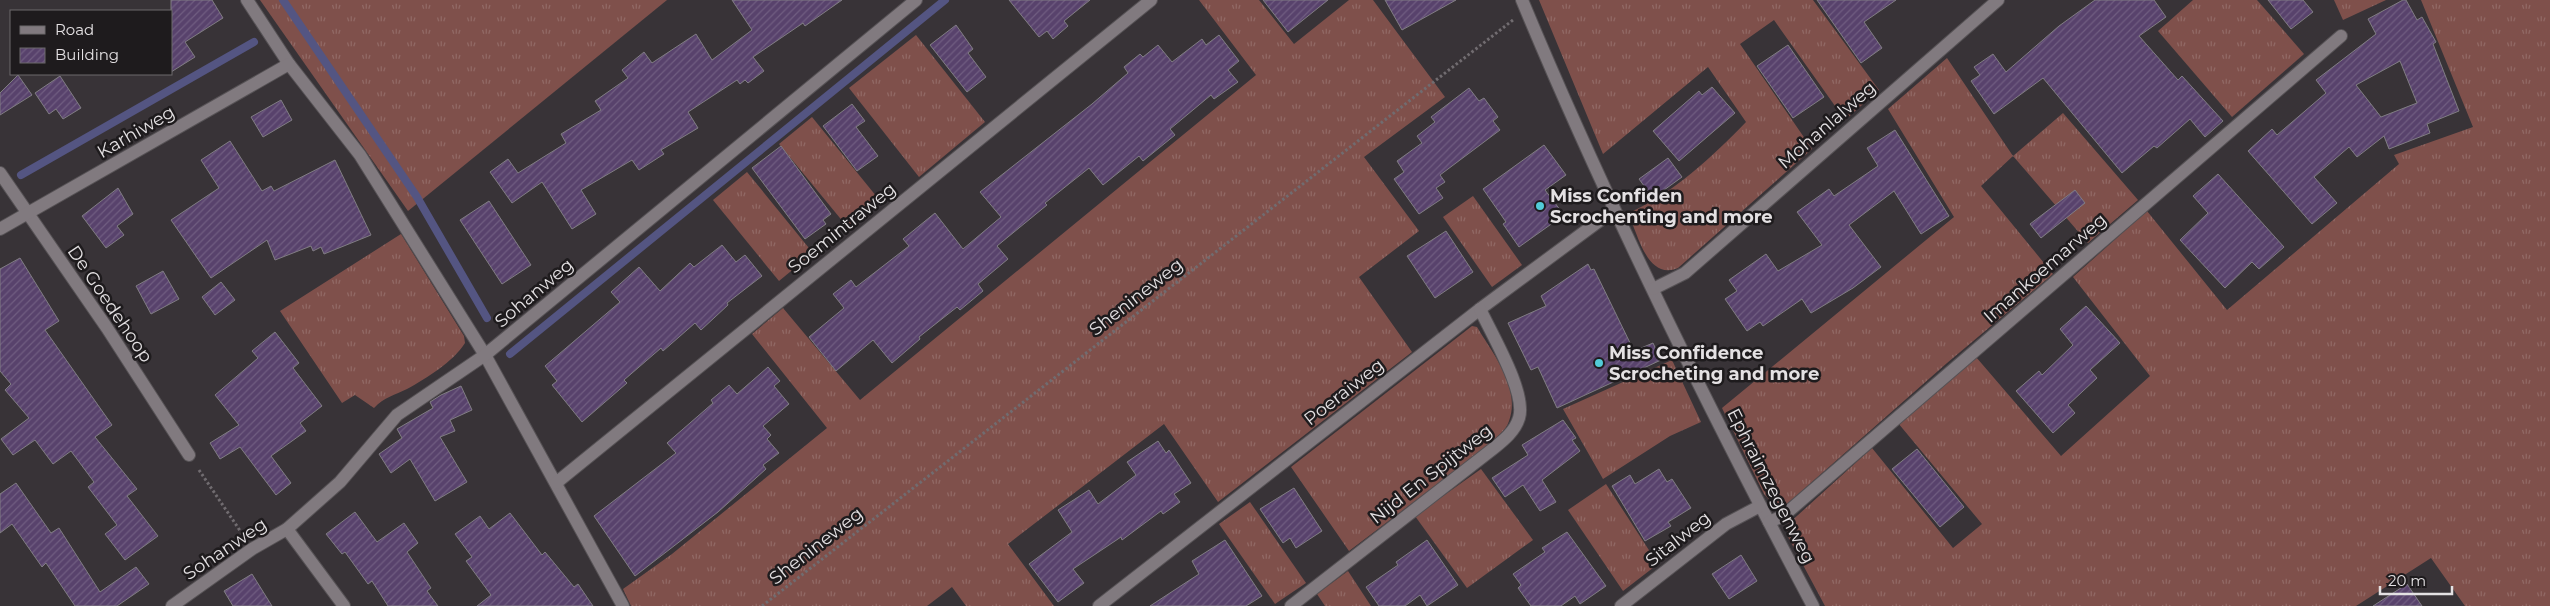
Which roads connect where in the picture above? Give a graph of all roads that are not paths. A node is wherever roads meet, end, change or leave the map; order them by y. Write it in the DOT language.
graph roads {
  1 [pos="247,0"];
  2 [pos="916,0"];
  3 [pos="1151,0"];
  4 [pos="1998,0"];
  5 [pos="1524,5"];
  6 [pos="2341,36"];
  7 [pos="289,64"];
  8 [pos="0,174"];
  9 [pos="1614,210"];
  10 [pos="27,214"];
  11 [pos="0,229"];
  12 [pos="1652,289"];
  13 [pos="1480,309"];
  14 [pos="485,356"];
  15 [pos="188,455"];
  16 [pos="556,483"];
  17 [pos="1760,506"];
  18 [pos="1769,522"];
  19 [pos="286,529"];
  20 [pos="172,606"];
  21 [pos="344,606"];
  22 [pos="623,606"];
  23 [pos="1098,606"];
  24 [pos="1291,606"];
  25 [pos="1621,606"];
  26 [pos="1813,606"];
  1 -- 7 [label="street"];
  2 -- 14 [label="street, Sohanweg"];
  3 -- 16 [label="street, Soemintraweg"];
  4 -- 12 [label="street, Mohanlalweg"];
  5 -- 9 [label="street, Ephraimzegenweg"];
  6 -- 18 [label="street, Imankoemarweg"];
  7 -- 10 [label="street, Karhiweg"];
  7 -- 14 [label="street"];
  8 -- 10 [label="street, De Goedehoop"];
  9 -- 12 [label="street, Ephraimzegenweg"];
  9 -- 13 [label="street, Poeraiweg"];
  10 -- 11 [label="street, Karhiweg"];
  10 -- 15 [label="street, De Goedehoop"];
  12 -- 17 [label="street, Ephraimzegenweg"];
  13 -- 23 [label="street, Poeraiweg"];
  13 -- 24 [label="street, Nijd En Spijtweg"];
  14 -- 16 [label="street"];
  14 -- 19 [label="street, Sohanweg"];
  16 -- 22 [label="street"];
  17 -- 18 [label="street, Ephraimzegenweg"];
  17 -- 25 [label="street, Sitalweg"];
  18 -- 26 [label="street, Ephraimzegenweg"];
  19 -- 20 [label="street, Sohanweg"];
  19 -- 21 [label="street"];
}
